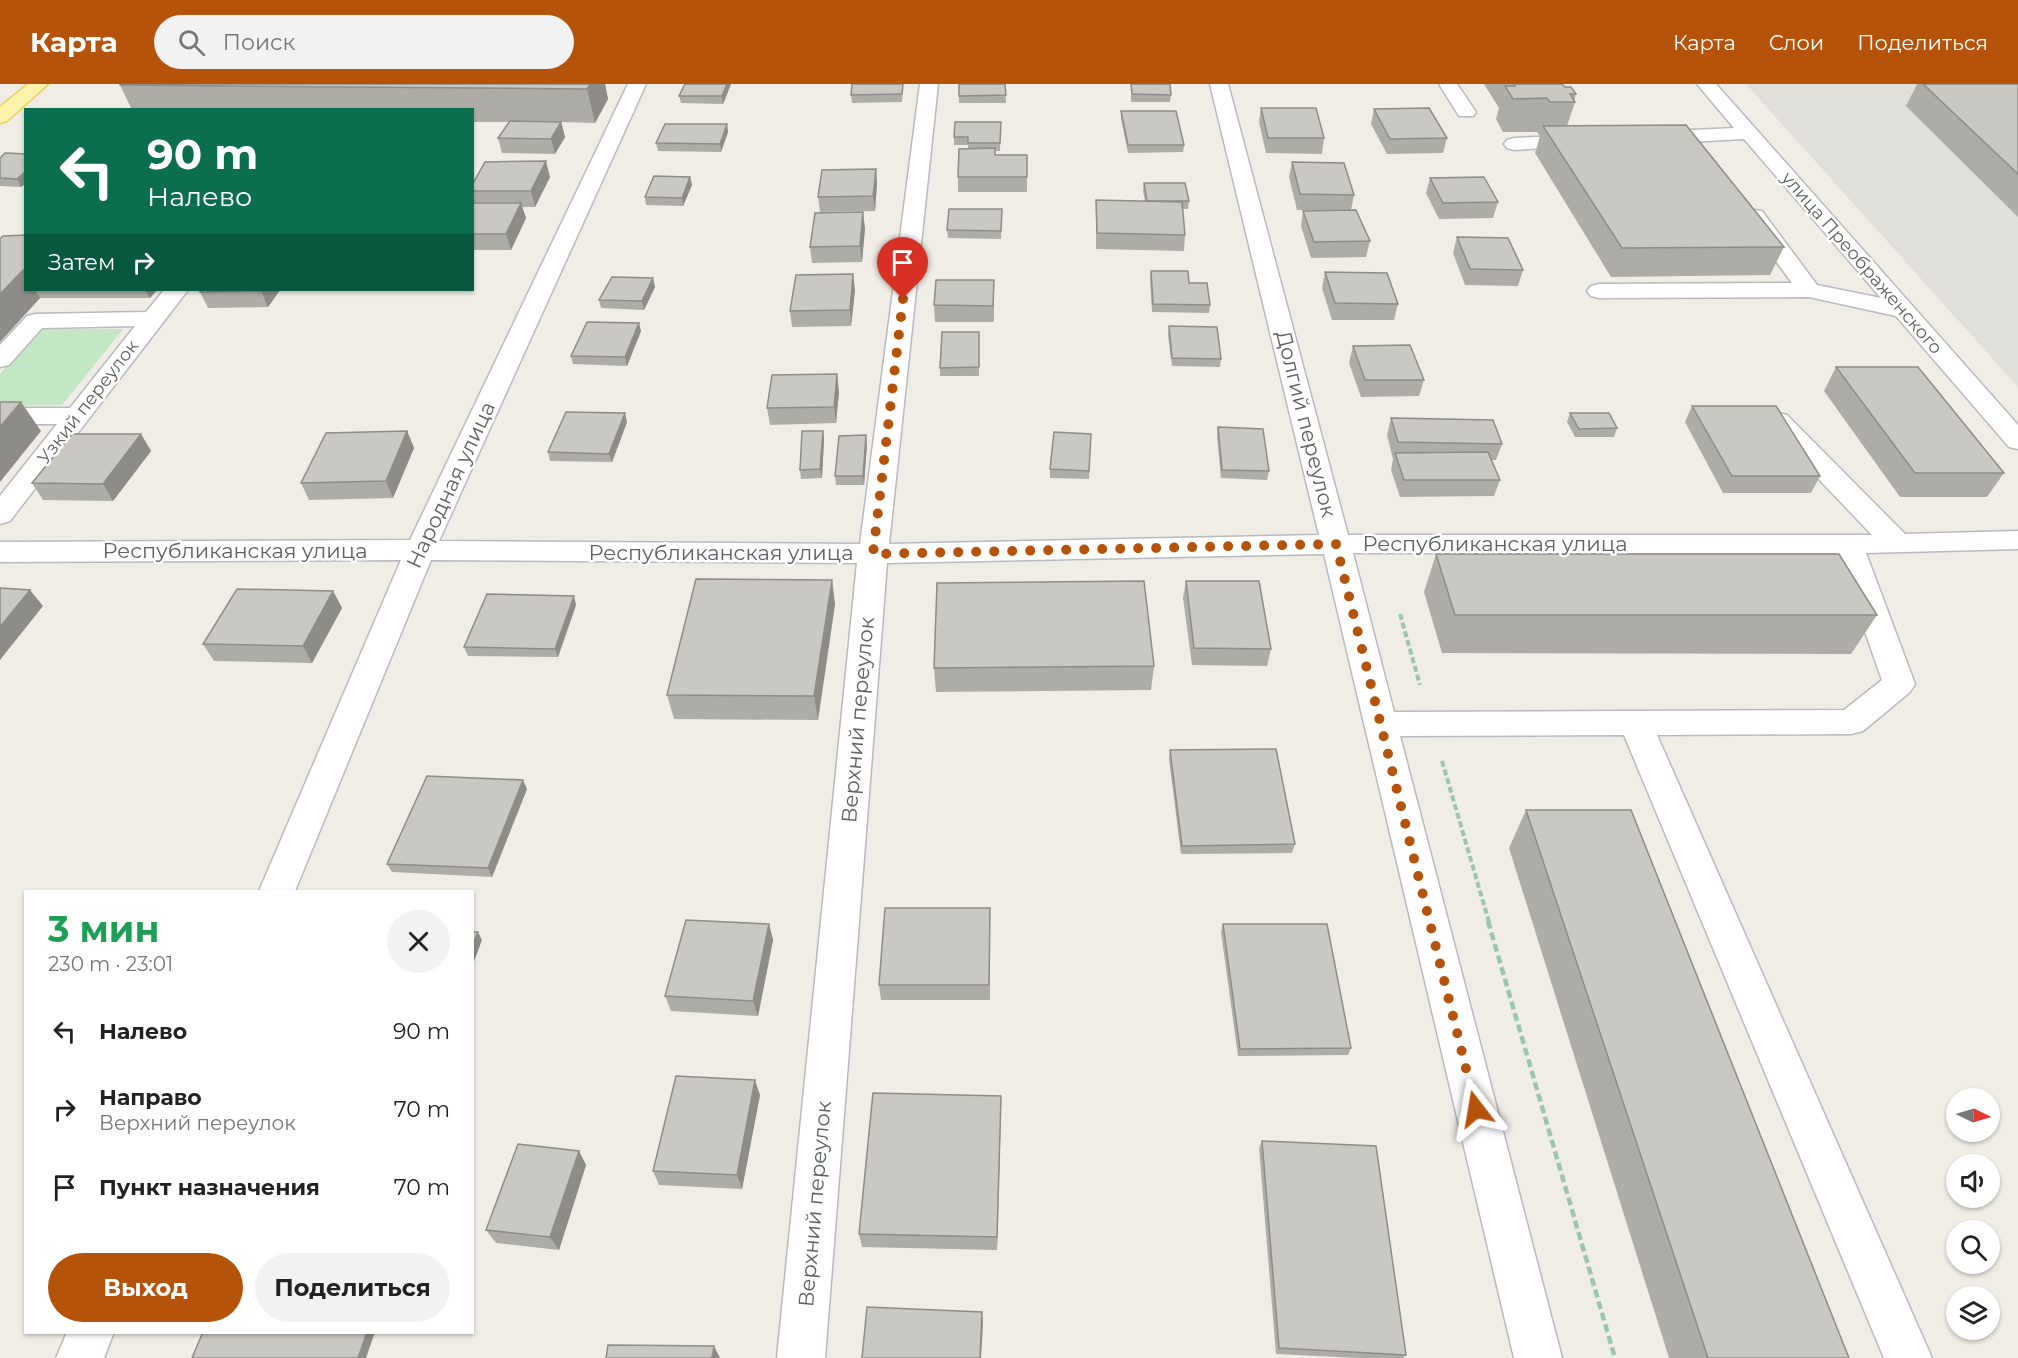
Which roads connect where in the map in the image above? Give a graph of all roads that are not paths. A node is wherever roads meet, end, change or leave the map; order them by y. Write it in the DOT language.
graph roads {
  1 [pos="39,84"];
  2 [pos="929,84"];
  3 [pos="1219,84"];
  4 [pos="1448,84"];
  5 [pos="1706,84"];
  6 [pos="628,86"];
  7 [pos="1466,112"];
  8 [pos="0,117"];
  9 [pos="1576,122"];
  10 [pos="1749,133"];
  11 [pos="1693,136"];
  12 [pos="1635,138"];
  13 [pos="1514,144"];
  14 [pos="1707,154"];
  15 [pos="1741,199"];
  16 [pos="1809,290"];
  17 [pos="175,291"];
  18 [pos="1599,291"];
  19 [pos="1903,310"];
  20 [pos="153,319"];
  21 [pos="0,360"];
  22 [pos="0,416"];
  23 [pos="76,416"];
  24 [pos="1778,421"];
  25 [pos="2018,441"];
  26 [pos="0,515"];
  27 [pos="2018,540"];
  28 [pos="1336,544"];
  29 [pos="1848,544"];
  30 [pos="1898,544"];
  31 [pos="420,550"];
  32 [pos="0,552"];
  33 [pos="873,554"];
  34 [pos="1635,722"];
  35 [pos="1381,723"];
  36 [pos="276,890"];
  37 [pos="90,1334"];
  38 [pos="80,1358"];
  39 [pos="801,1358"];
  40 [pos="1538,1358"];
  41 [pos="1908,1358"];
  1 -- 8 [label="main road"];
  2 -- 33 [label="street, Верхний переулок"];
  3 -- 28 [label="street, Долгий переулок"];
  4 -- 7 [label="street"];
  5 -- 10 [label="street, улица Преображенского"];
  6 -- 31 [label="street, Народная улица"];
  9 -- 13 [label="street"];
  10 -- 11 [label="street"];
  10 -- 19 [label="street, улица Преображенского"];
  11 -- 12 [label="street"];
  11 -- 14 [label="street"];
  15 -- 16 [label="street"];
  16 -- 18 [label="street"];
  16 -- 19 [label="street"];
  17 -- 20 [label="street, Узкий переулок"];
  19 -- 25 [label="street, улица Преображенского"];
  20 -- 21 [label="street"];
  20 -- 23 [label="street, Узкий переулок"];
  22 -- 23 [label="street"];
  23 -- 26 [label="street, Узкий переулок"];
  24 -- 30 [label="street"];
  27 -- 30 [label="street, Республиканская улица"];
  28 -- 29 [label="street, Республиканская улица"];
  28 -- 33 [label="street, Республиканская улица"];
  28 -- 35 [label="street, Долгий переулок"];
  29 -- 30 [label="street, Республиканская улица"];
  29 -- 34 [label="street"];
  31 -- 32 [label="street, Республиканская улица"];
  31 -- 33 [label="street, Республиканская улица"];
  31 -- 36 [label="street, Народная улица"];
  33 -- 39 [label="street, Верхний переулок"];
  34 -- 35 [label="street"];
  34 -- 41 [label="street"];
  35 -- 40 [label="street, Долгий переулок"];
  37 -- 38 [label="street"];
}
